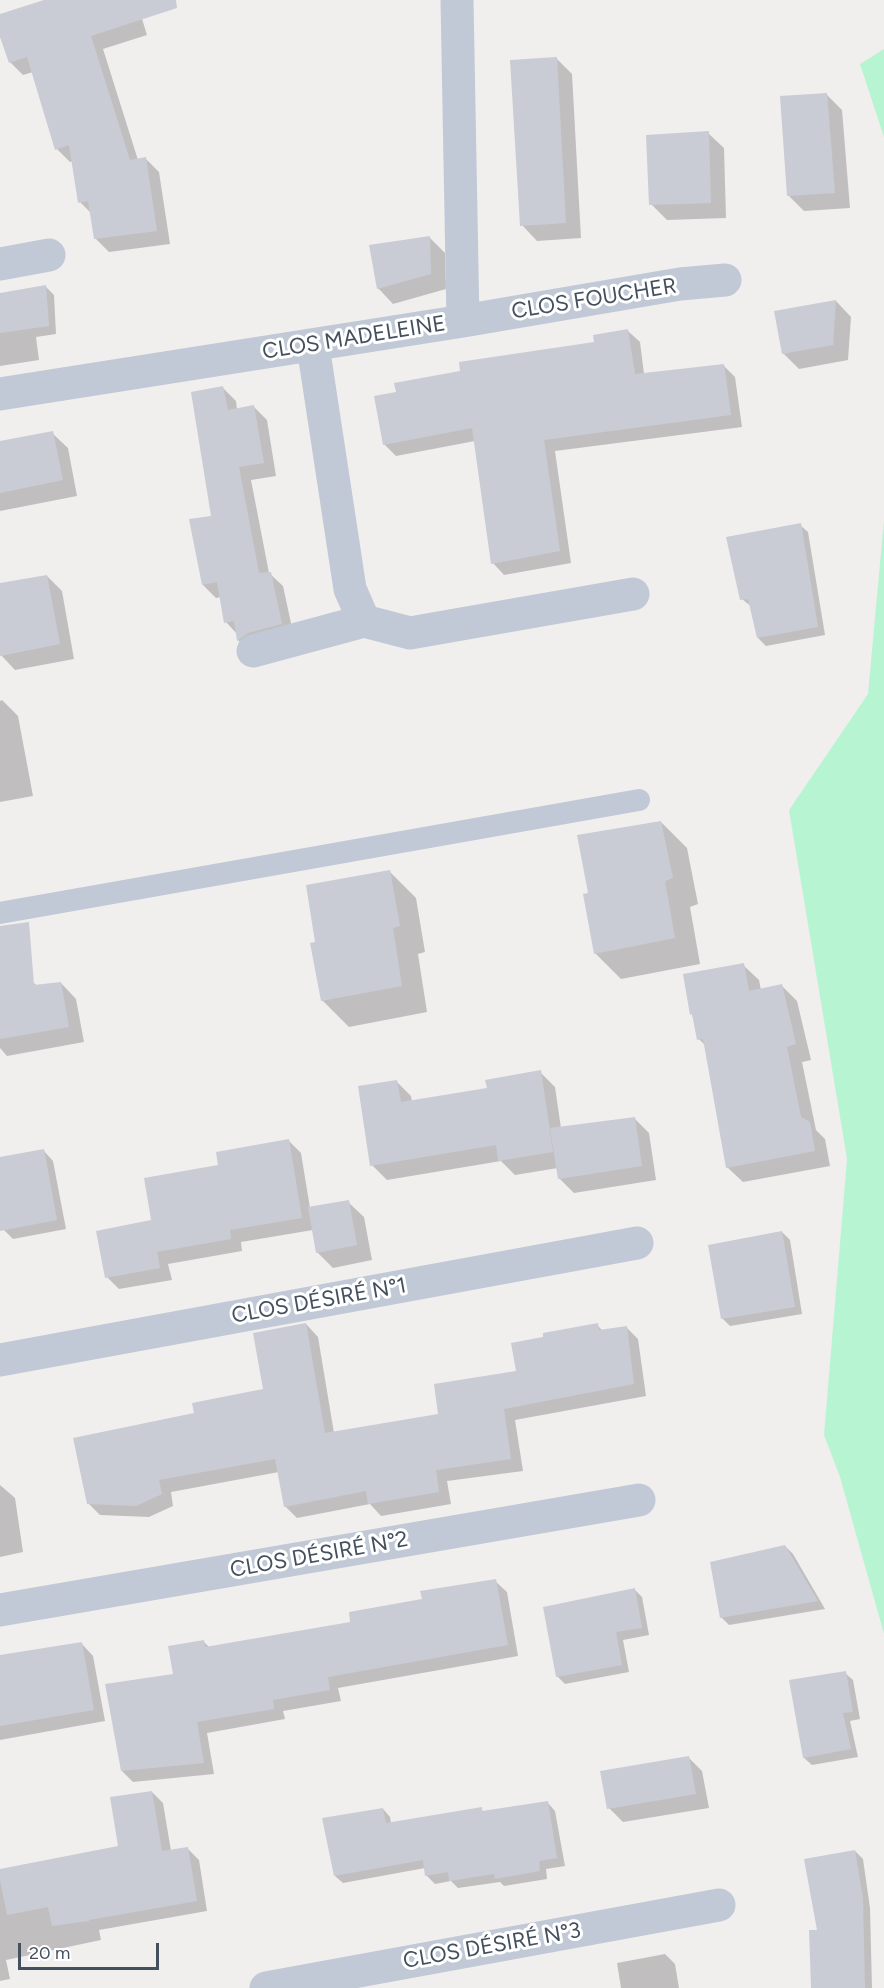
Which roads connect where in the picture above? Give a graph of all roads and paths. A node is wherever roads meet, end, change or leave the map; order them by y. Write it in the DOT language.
graph roads {
  1 [pos="457,0"];
  2 [pos="49,255"];
  3 [pos="0,264"];
  4 [pos="725,280"];
  5 [pos="463,321"];
  6 [pos="313,346"];
  7 [pos="0,394"];
  8 [pos="633,594"];
  9 [pos="364,621"];
  10 [pos="253,651"];
  11 [pos="639,800"];
  12 [pos="0,913"];
  13 [pos="637,1243"];
  14 [pos="0,1360"];
  15 [pos="639,1500"];
  16 [pos="0,1610"];
  17 [pos="719,1905"];
  18 [pos="266,1988"];
  1 -- 5 [label="street, CLOS MADELEINE"];
  2 -- 3 [label="street"];
  4 -- 5 [label="street, CLOS FOUCHER"];
  5 -- 6 [label="street, CLOS MADELEINE"];
  6 -- 7 [label="street, CLOS MADELEINE"];
  6 -- 9 [label="street"];
  8 -- 9 [label="street"];
  9 -- 10 [label="street"];
  11 -- 12 [label="lane"];
  13 -- 14 [label="street, CLOS DÉSIRÉ N°1"];
  15 -- 16 [label="street, CLOS DÉSIRÉ N°2"];
  17 -- 18 [label="street, CLOS DÉSIRÉ N°3"];
}
